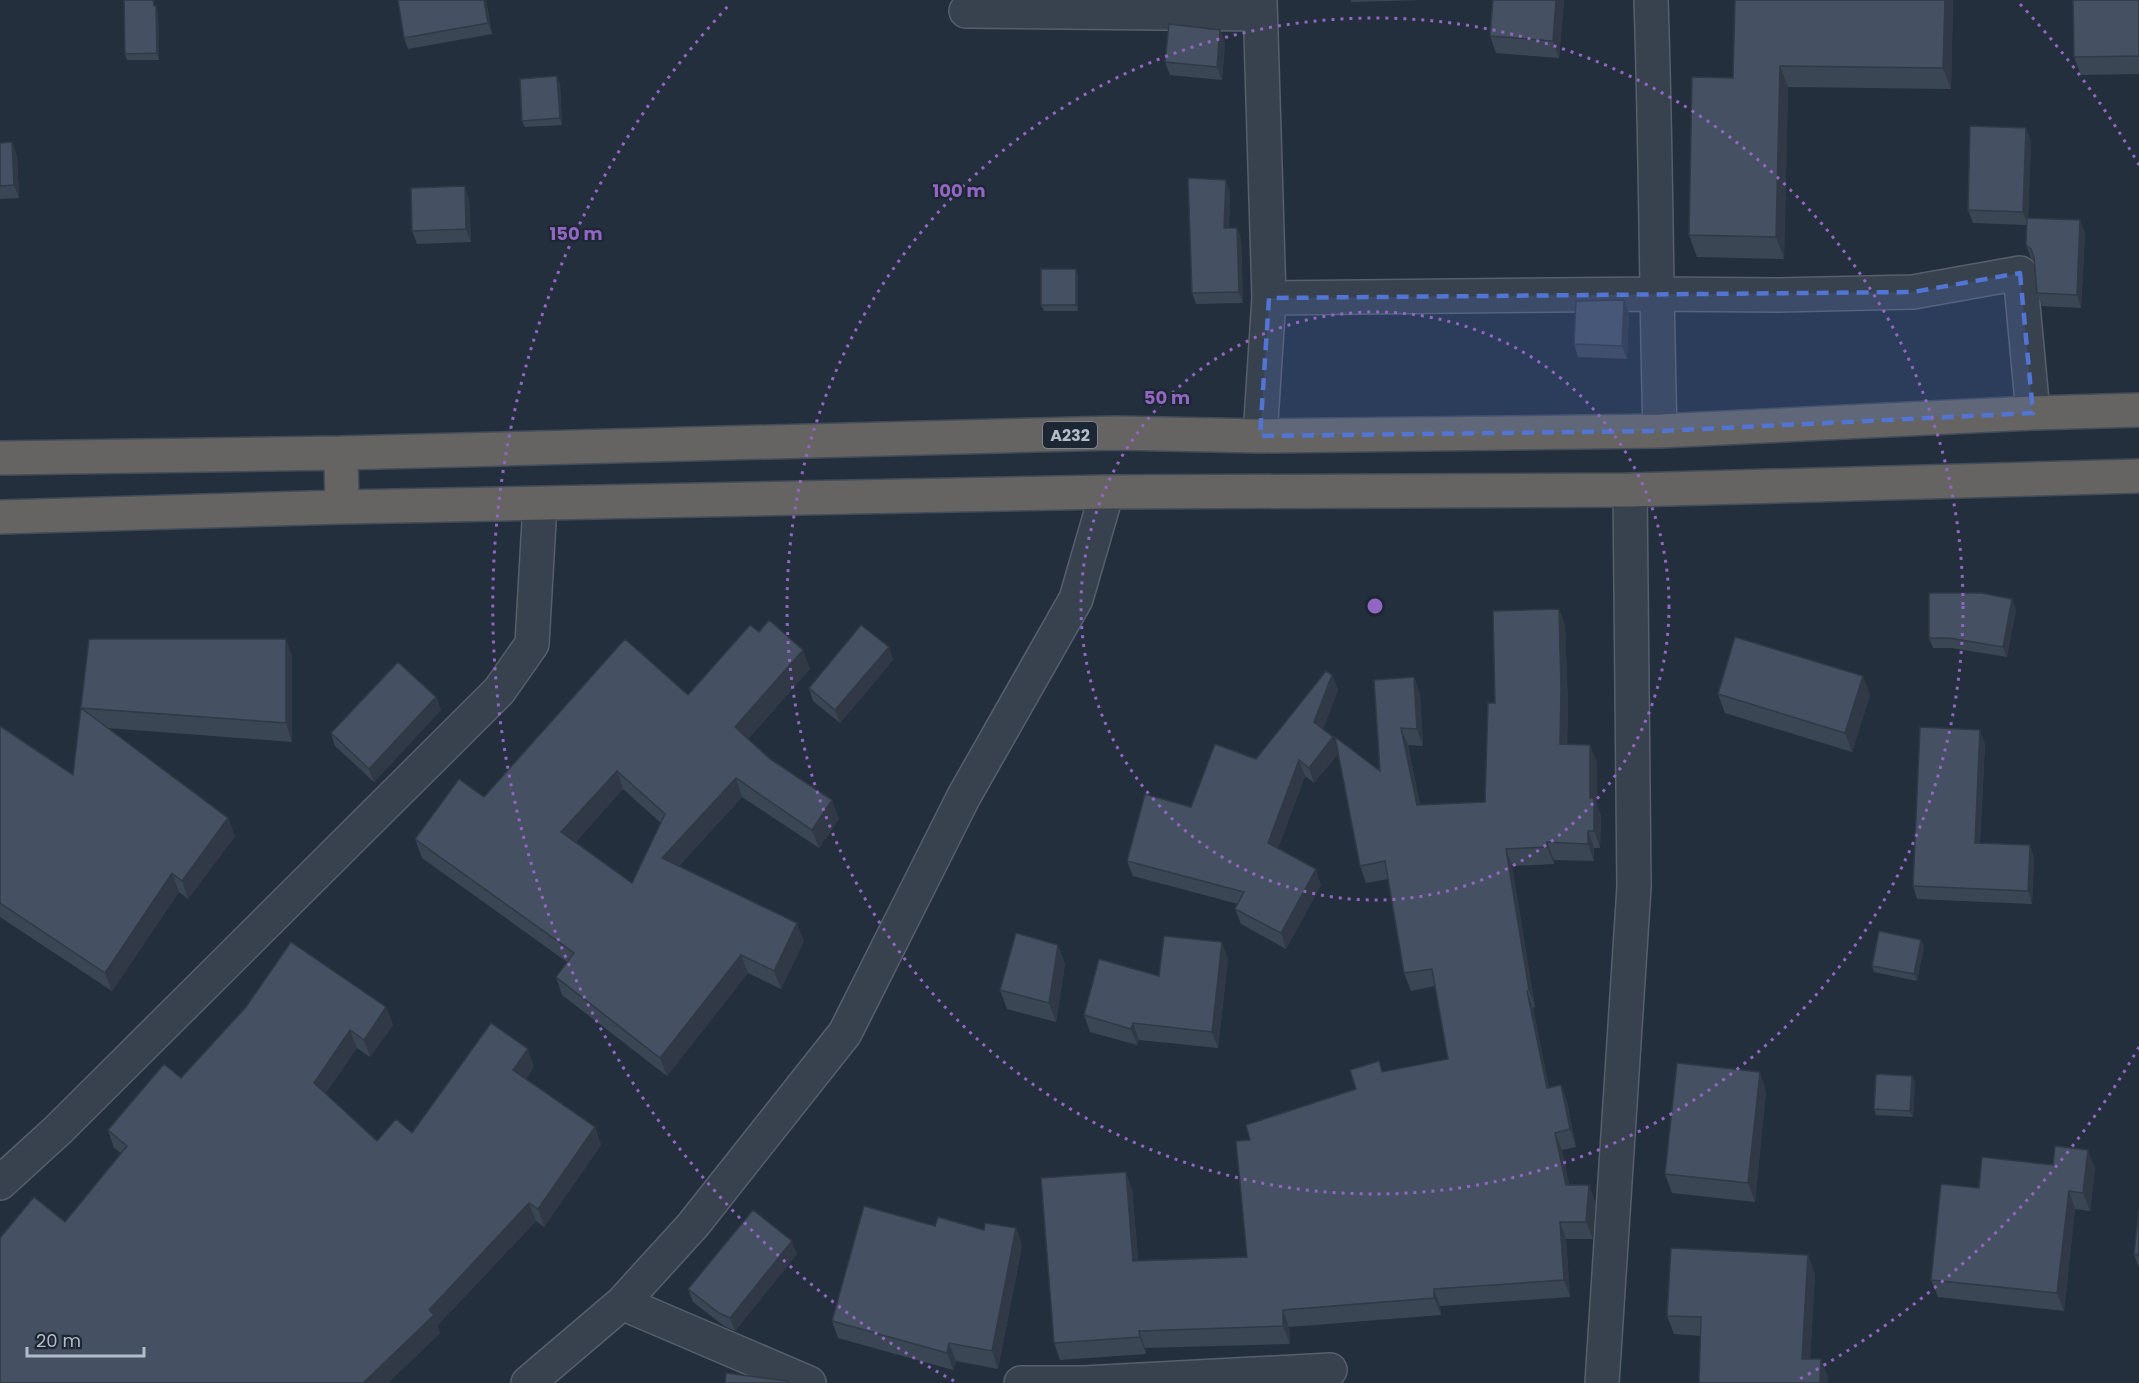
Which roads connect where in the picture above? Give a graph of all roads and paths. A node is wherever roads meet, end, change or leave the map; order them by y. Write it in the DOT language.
graph roads {
  1 [pos="1651,0"];
  2 [pos="1260,7"];
  3 [pos="966,11"];
  4 [pos="1656,294"];
  5 [pos="1269,298"];
  6 [pos="2139,410"];
  7 [pos="2033,413"];
  8 [pos="1660,431"];
  9 [pos="1260,436"];
  10 [pos="340,453"];
  11 [pos="0,458"];
  12 [pos="2139,476"];
  13 [pos="1630,490"];
  14 [pos="1107,492"];
  15 [pos="540,504"];
  16 [pos="342,507"];
  17 [pos="0,517"];
  18 [pos="0,1183"];
  19 [pos="622,1303"];
  20 [pos="1330,1370"];
  21 [pos="528,1383"];
  22 [pos="809,1383"];
  23 [pos="1021,1383"];
  24 [pos="1602,1383"];
  1 -- 4 [label="street"];
  2 -- 3 [label="street"];
  2 -- 5 [label="street"];
  4 -- 5 [label="street"];
  4 -- 7 [label="street"];
  4 -- 8 [label="street"];
  5 -- 9 [label="street"];
  6 -- 7 [label="highway, A232"];
  7 -- 8 [label="highway, A232"];
  8 -- 9 [label="highway, A232"];
  9 -- 10 [label="highway, A232"];
  10 -- 11 [label="highway, A232"];
  10 -- 16 [label="highway"];
  12 -- 13 [label="highway"];
  13 -- 14 [label="highway"];
  13 -- 24 [label="street"];
  14 -- 15 [label="highway"];
  14 -- 19 [label="street"];
  15 -- 16 [label="highway"];
  15 -- 18 [label="street"];
  16 -- 17 [label="highway"];
  19 -- 21 [label="street"];
  19 -- 22 [label="street"];
  20 -- 23 [label="street"];
}
